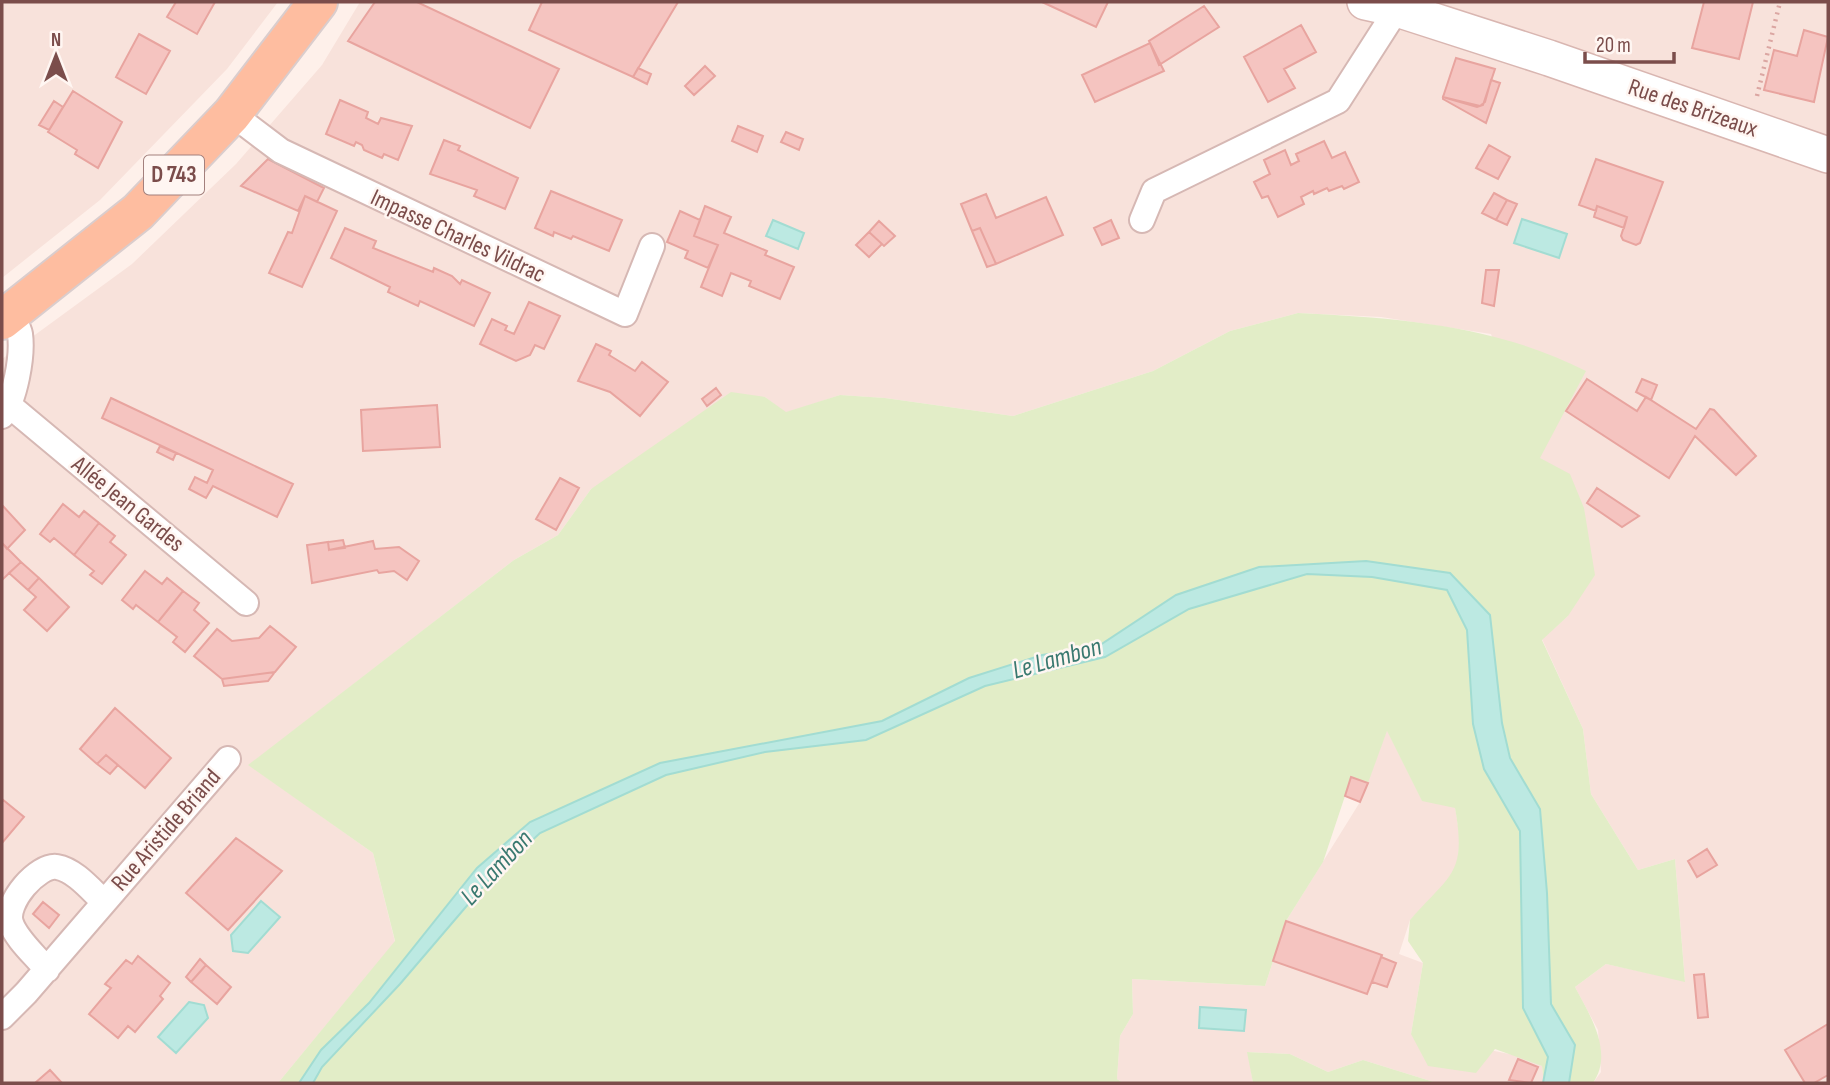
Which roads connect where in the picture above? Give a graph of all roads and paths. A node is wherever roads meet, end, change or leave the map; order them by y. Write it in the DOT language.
graph roads {
  1 [pos="318,2"];
  2 [pos="1780,2"];
  3 [pos="1381,5"];
  4 [pos="232,114"];
  5 [pos="1749,128"];
  6 [pos="1828,155"];
  7 [pos="1142,220"];
  8 [pos="652,246"];
  9 [pos="6,317"];
  10 [pos="6,411"];
  11 [pos="246,603"];
  12 [pos="228,759"];
  13 [pos="104,902"];
  14 [pos="47,970"];
  15 [pos="2,1017"];
  1 -- 4 [label="main road, D 743"];
  2 -- 5 [label="path"];
  3 -- 5 [label="street, Rue des Brizeaux"];
  3 -- 7 [label="street, Rue des Brizeaux"];
  4 -- 8 [label="street, Impasse Charles Vildrac"];
  4 -- 9 [label="main road, D 743"];
  5 -- 6 [label="street, Rue des Brizeaux"];
  9 -- 10 [label="street"];
  10 -- 11 [label="street, Allée Jean Gardes"];
  12 -- 13 [label="street, Rue Aristide Briand"];
  13 -- 14 [label="street, Rue Aristide Briand"];
  13 -- 14 [label="street, Rue Aristide Briand"];
  14 -- 15 [label="street, Rue Aristide Briand"];
}
